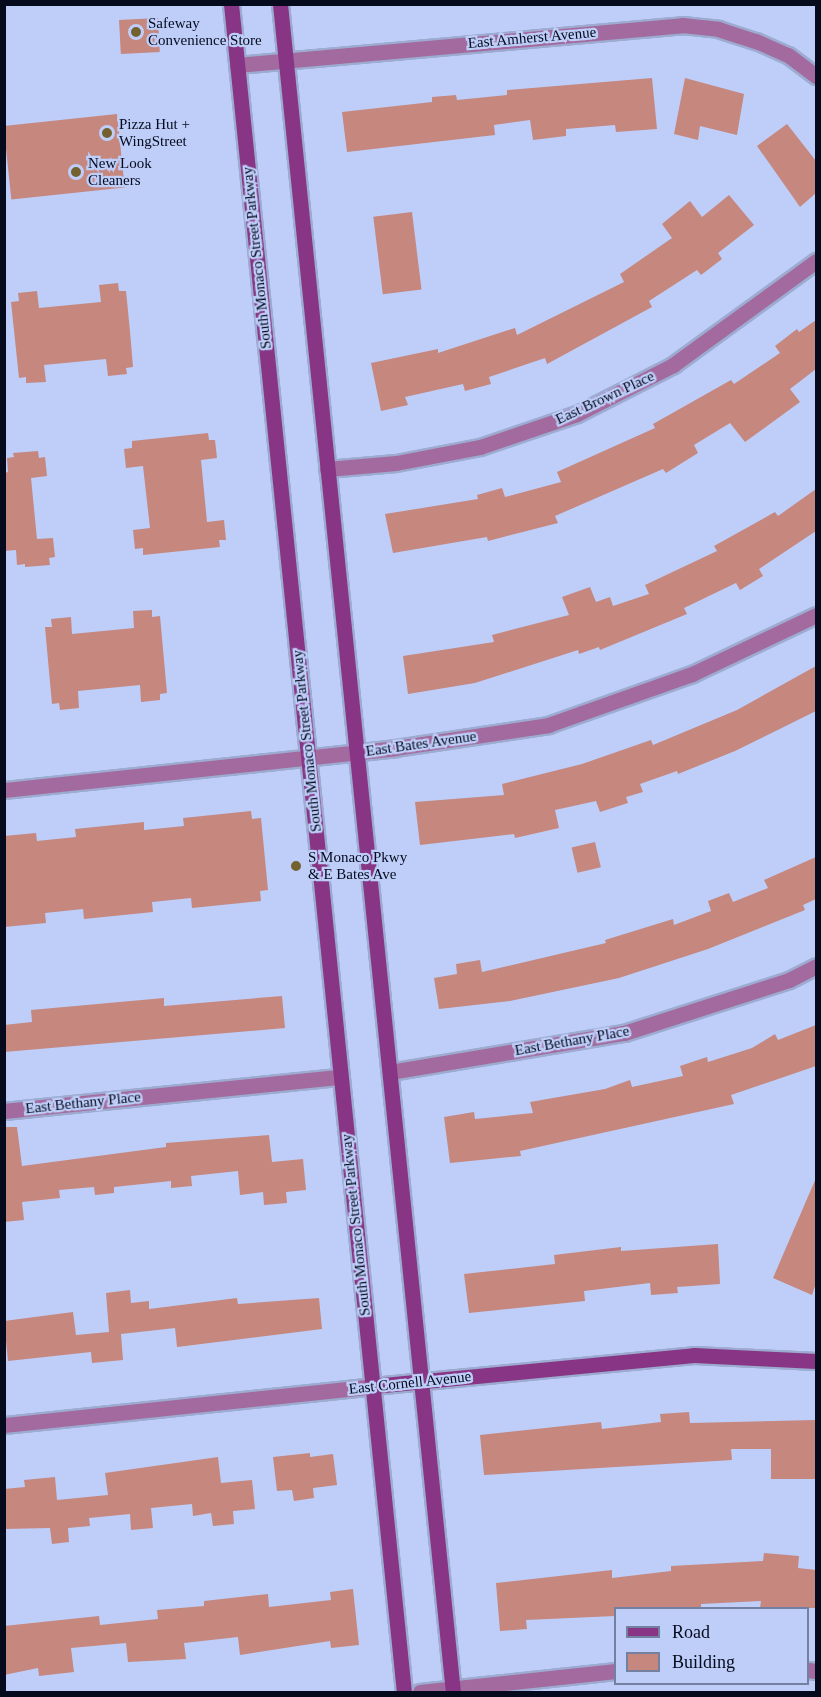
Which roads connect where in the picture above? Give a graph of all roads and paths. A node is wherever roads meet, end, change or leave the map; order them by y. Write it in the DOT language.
graph roads {
  1 [pos="231,4"];
  2 [pos="280,4"];
  3 [pos="286,61"];
  4 [pos="237,65"];
  5 [pos="816,76"];
  6 [pos="816,261"];
  7 [pos="327,469"];
  8 [pos="816,615"];
  9 [pos="358,753"];
  10 [pos="308,758"];
  11 [pos="4,790"];
  12 [pos="816,966"];
  13 [pos="390,1072"];
  14 [pos="340,1077"];
  15 [pos="4,1111"];
  16 [pos="816,1361"];
  17 [pos="422,1381"];
  18 [pos="373,1386"];
  19 [pos="4,1425"];
  20 [pos="614,1671"];
  21 [pos="452,1691"];
  22 [pos="404,1692"];
  23 [pos="420,1692"];
  1 -- 4 [label="main road, South Monaco Street Parkway"];
  2 -- 3 [label="main road"];
  3 -- 4 [label="street, East Amherst Avenue"];
  3 -- 5 [label="street, East Amherst Avenue"];
  3 -- 7 [label="main road"];
  4 -- 10 [label="main road, South Monaco Street Parkway"];
  6 -- 7 [label="street, East Brown Place"];
  7 -- 9 [label="main road"];
  8 -- 9 [label="street, East Bates Avenue"];
  9 -- 10 [label="street, East Bates Avenue"];
  9 -- 13 [label="main road"];
  10 -- 11 [label="street, East Bates Avenue"];
  10 -- 14 [label="main road, South Monaco Street Parkway"];
  12 -- 13 [label="street, East Bethany Place"];
  13 -- 17 [label="main road"];
  14 -- 15 [label="street, East Bethany Place"];
  14 -- 18 [label="main road, South Monaco Street Parkway"];
  16 -- 17 [label="main road, East Cornell Avenue"];
  17 -- 18 [label="main road, East Cornell Avenue"];
  17 -- 21 [label="main road"];
  18 -- 19 [label="street, East Cornell Avenue"];
  18 -- 22 [label="main road, South Monaco Street Parkway"];
  20 -- 21 [label="street"];
  21 -- 23 [label="street"];
}
